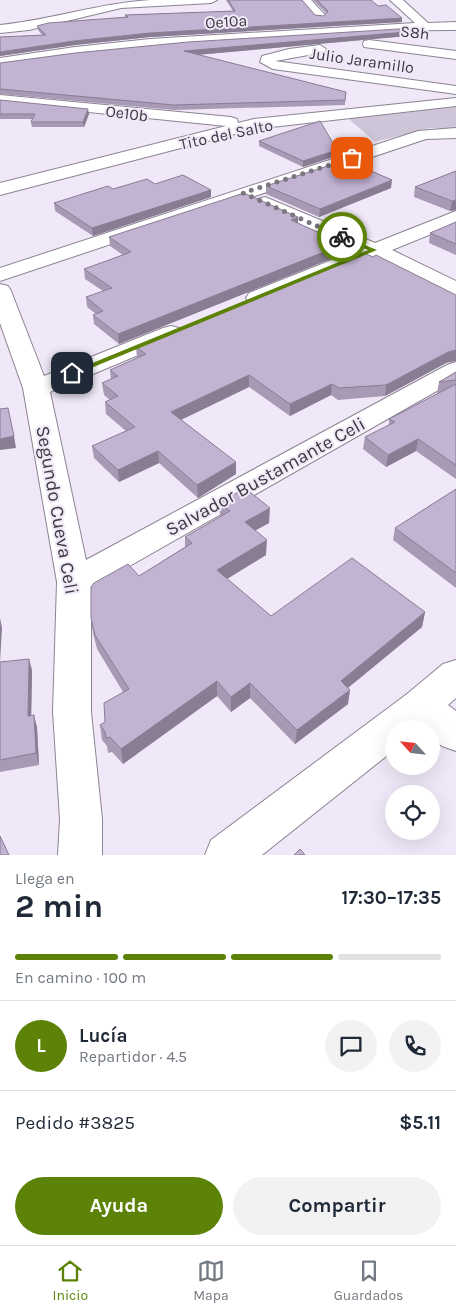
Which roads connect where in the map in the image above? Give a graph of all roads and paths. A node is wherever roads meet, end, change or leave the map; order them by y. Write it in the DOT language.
graph roads {
  1 [pos="211,0"];
  2 [pos="305,0"];
  3 [pos="396,0"];
  4 [pos="128,4"];
  5 [pos="320,16"];
  6 [pos="232,22"];
  7 [pos="424,25"];
  8 [pos="456,26"];
  9 [pos="0,29"];
  10 [pos="456,34"];
  11 [pos="243,36"];
  12 [pos="147,44"];
  13 [pos="333,48"];
  14 [pos="456,55"];
  15 [pos="0,62"];
  16 [pos="456,90"];
  17 [pos="0,99"];
  18 [pos="456,102"];
  19 [pos="254,124"];
  20 [pos="456,133"];
  21 [pos="0,188"];
  22 [pos="243,193"];
  23 [pos="456,217"];
  24 [pos="374,250"];
  25 [pos="0,275"];
  26 [pos="456,289"];
  27 [pos="0,291"];
  28 [pos="237,306"];
  29 [pos="191,325"];
  30 [pos="456,370"];
  31 [pos="36,388"];
  32 [pos="74,582"];
  33 [pos="456,675"];
  34 [pos="421,706"];
  35 [pos="456,734"];
  36 [pos="80,855"];
  37 [pos="227,855"];
  1 -- 4 [label="street"];
  2 -- 5 [label="street"];
  3 -- 7 [label="street"];
  4 -- 9 [label="street"];
  4 -- 12 [label="street"];
  6 -- 11 [label="street"];
  7 -- 8 [label="street, Oe10a"];
  7 -- 11 [label="street, Oe10a"];
  10 -- 14 [label="street, S8h"];
  11 -- 12 [label="street, Oe10a"];
  12 -- 15 [label="street, Oe10a"];
  13 -- 16 [label="street, Julio Jaramillo"];
  17 -- 19 [label="street, Oe10b"];
  18 -- 19 [label="street, Tito del Salto"];
  19 -- 21 [label="street, Tito del Salto"];
  20 -- 22 [label="street"];
  22 -- 24 [label="street"];
  22 -- 25 [label="street"];
  23 -- 24 [label="street"];
  24 -- 26 [label="street"];
  24 -- 28 [label="street"];
  27 -- 31 [label="street, Segundo Cueva Celi"];
  29 -- 31 [label="street"];
  30 -- 32 [label="street, Salvador Bustamante Celi"];
  31 -- 32 [label="street, Segundo Cueva Celi"];
  32 -- 36 [label="street, Segundo Cueva Celi"];
  33 -- 34 [label="street"];
  34 -- 35 [label="street"];
  34 -- 37 [label="street"];
}
